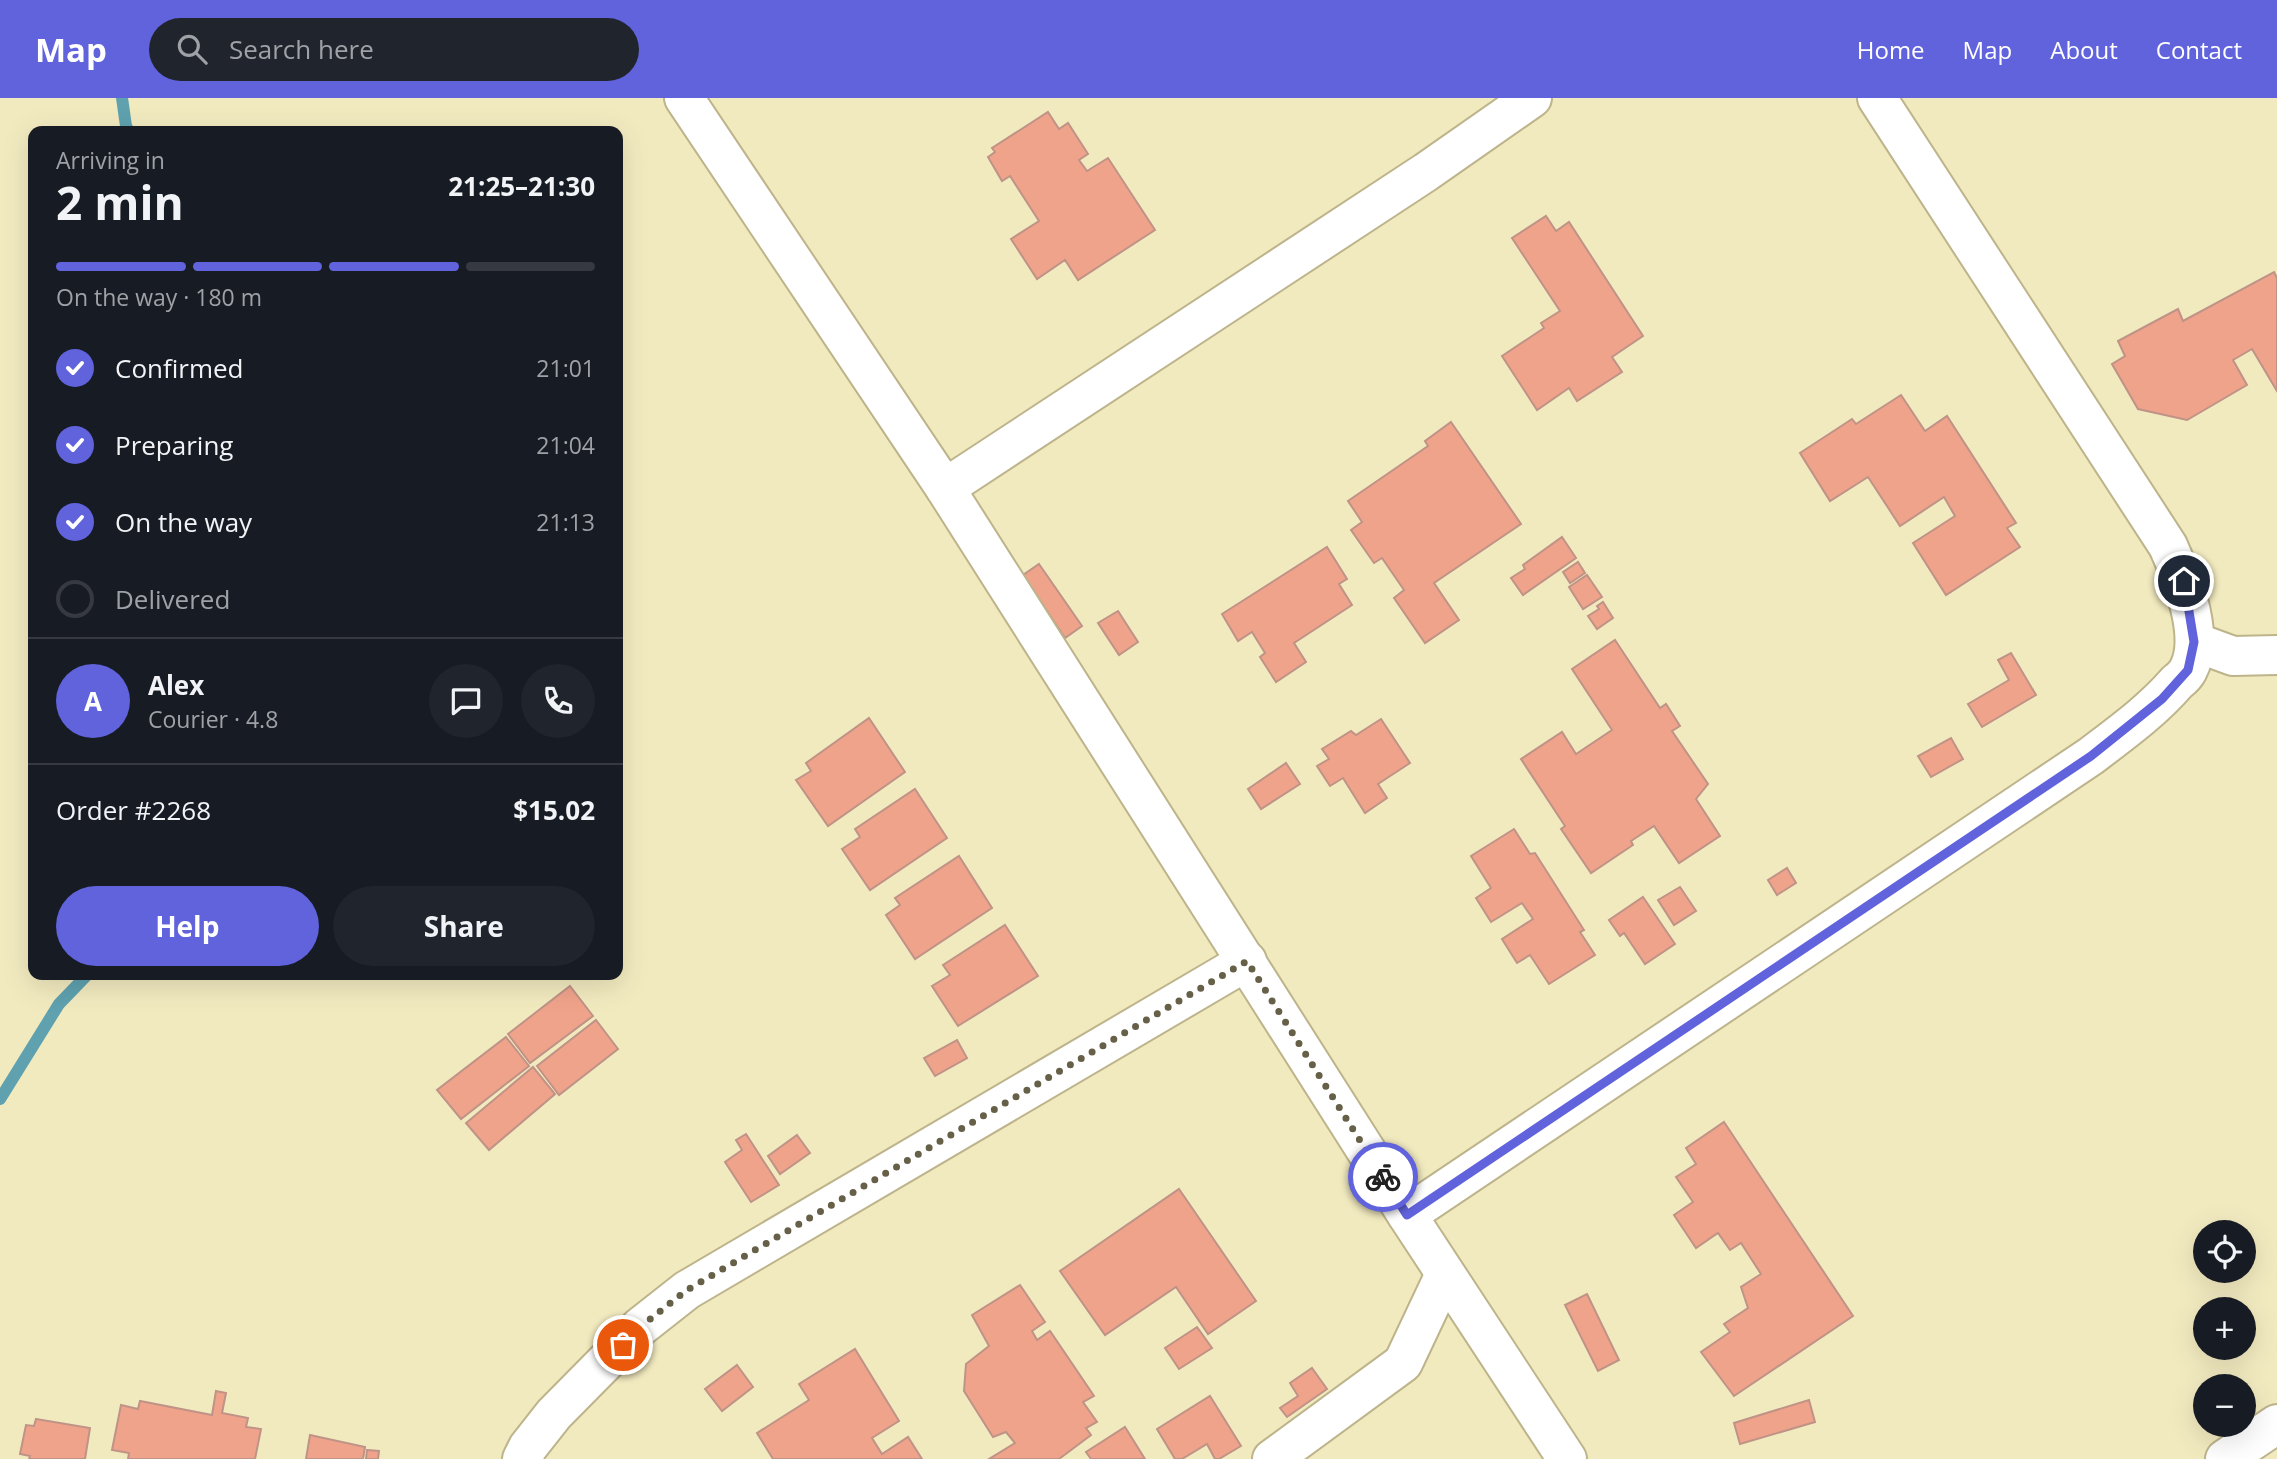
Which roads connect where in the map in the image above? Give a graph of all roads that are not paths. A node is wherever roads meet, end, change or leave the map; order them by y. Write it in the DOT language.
graph roads {
  1 [pos="684,98"];
  2 [pos="1532,98"];
  3 [pos="1877,98"];
  4 [pos="945,488"];
  5 [pos="2194,642"];
  6 [pos="2277,655"];
  7 [pos="1247,961"];
  8 [pos="1407,1215"];
  9 [pos="1445,1274"];
  10 [pos="2277,1424"];
  11 [pos="522,1459"];
  12 [pos="1272,1459"];
  13 [pos="1567,1459"];
  14 [pos="2225,1459"];
  1 -- 4 [label="street"];
  2 -- 4 [label="street"];
  3 -- 5 [label="street"];
  4 -- 7 [label="street"];
  5 -- 6 [label="street"];
  5 -- 8 [label="street"];
  7 -- 8 [label="street"];
  7 -- 11 [label="street"];
  8 -- 9 [label="street"];
  9 -- 12 [label="street"];
  9 -- 13 [label="street"];
  10 -- 14 [label="street"];
}
